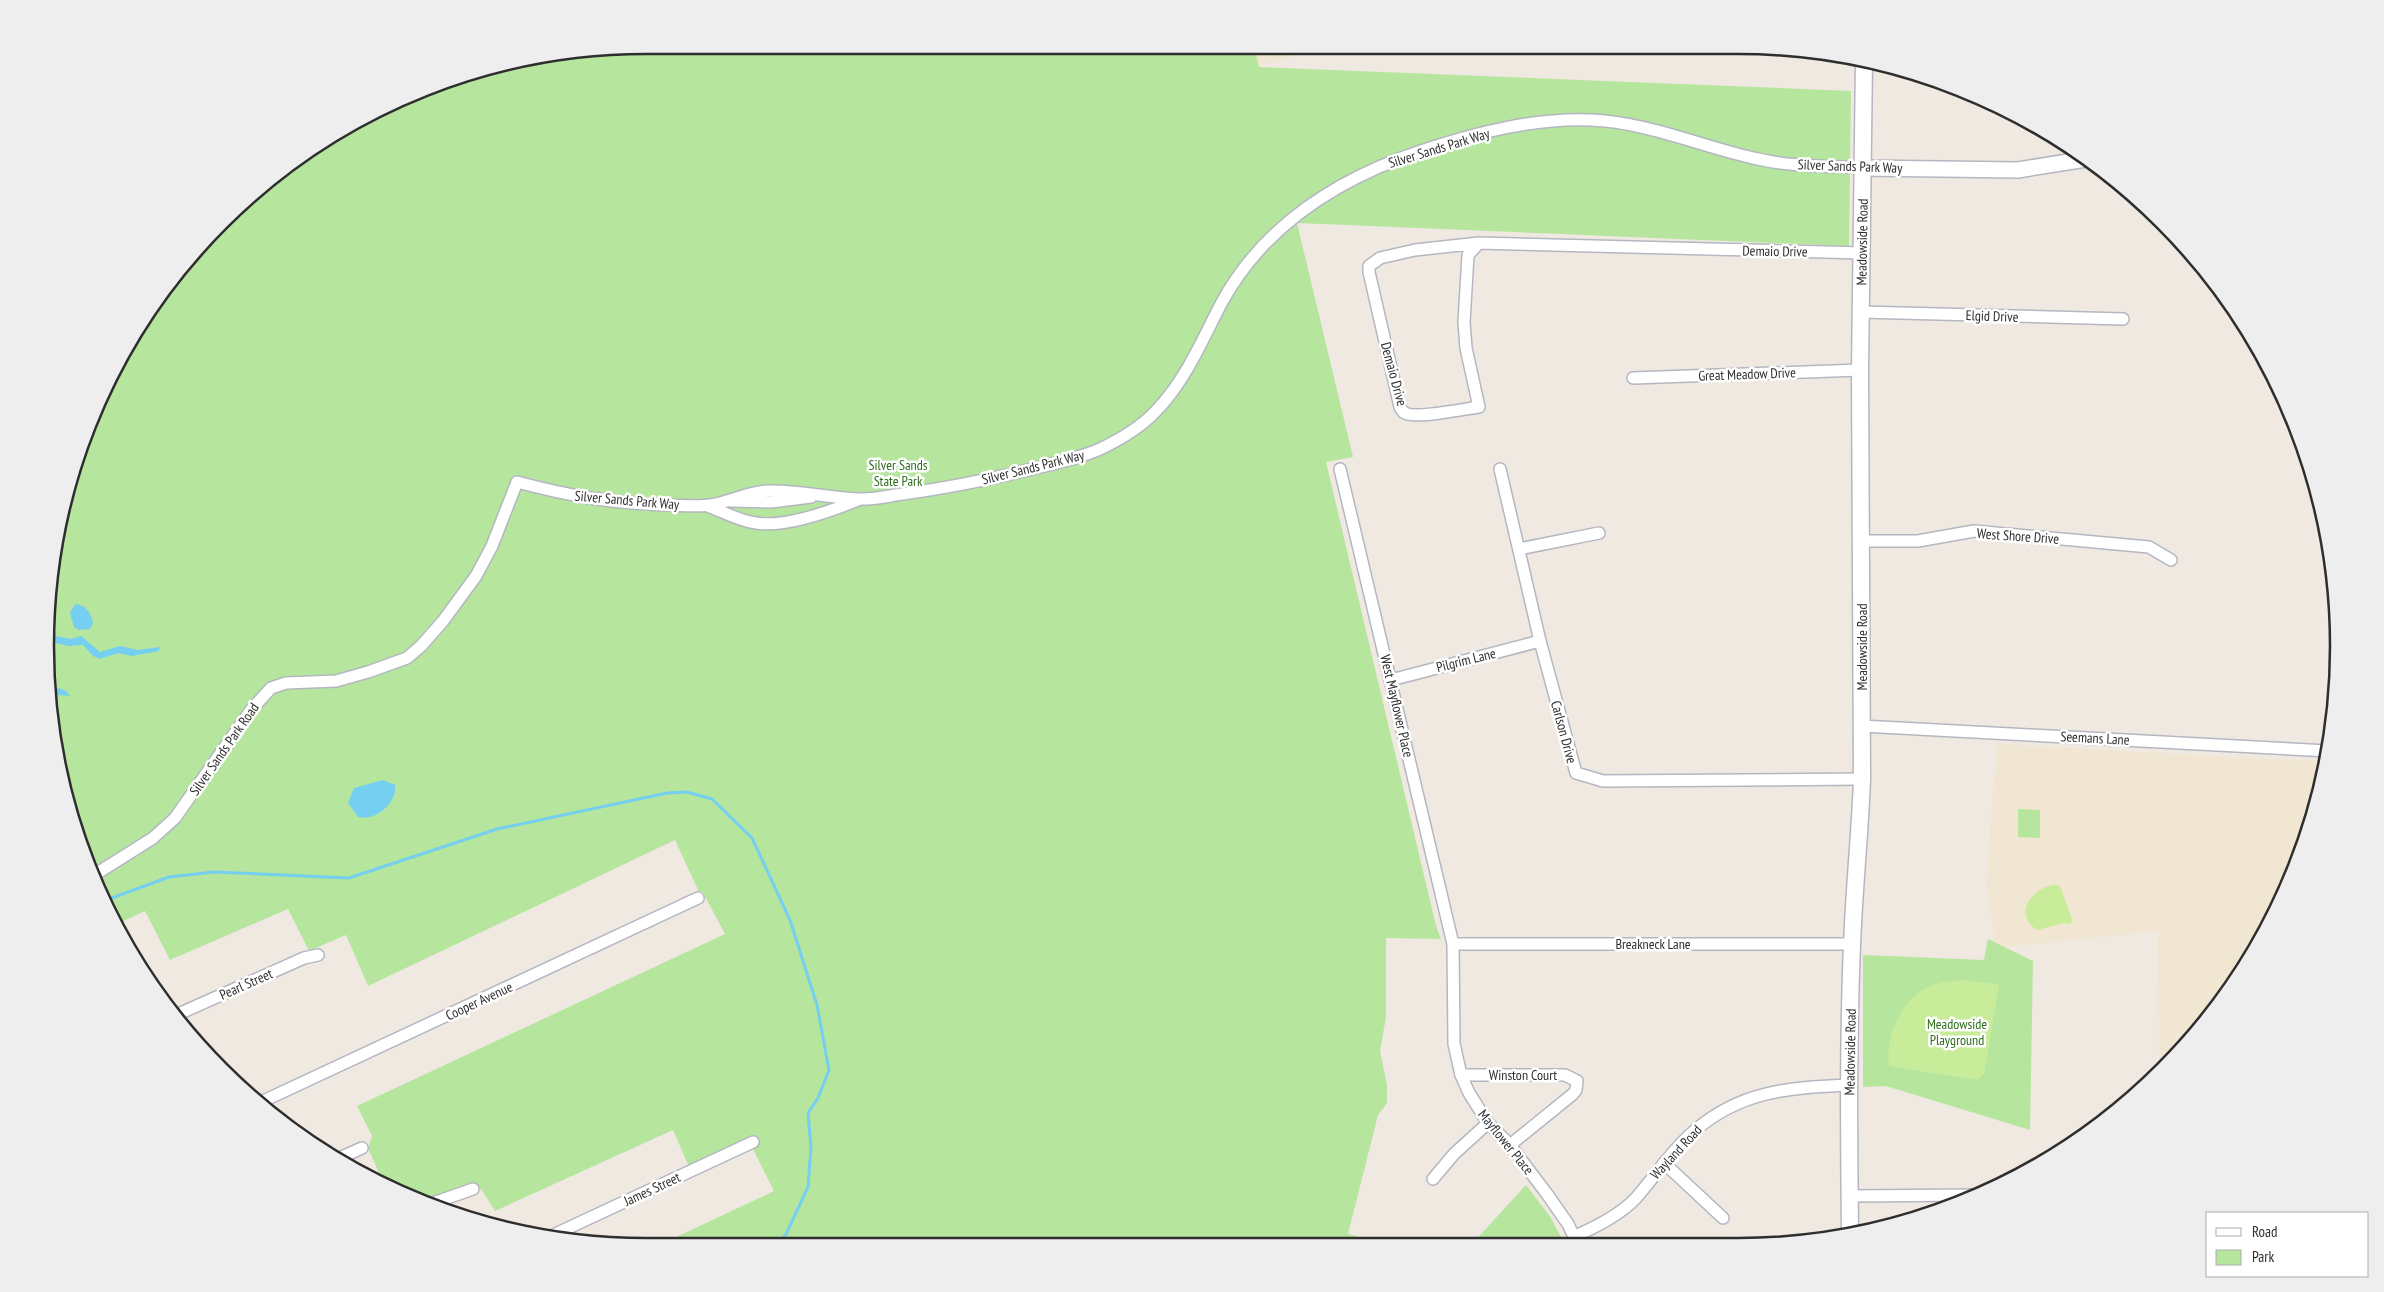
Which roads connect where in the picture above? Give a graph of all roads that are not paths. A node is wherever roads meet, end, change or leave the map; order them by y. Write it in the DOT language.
graph roads {
  1 [pos="1864,67"];
  2 [pos="2077,161"];
  3 [pos="1862,168"];
  4 [pos="1478,243"];
  5 [pos="1862,253"];
  6 [pos="1861,312"];
  7 [pos="2123,319"];
  8 [pos="1860,370"];
  9 [pos="1633,378"];
  10 [pos="1340,469"];
  11 [pos="1500,469"];
  12 [pos="517,482"];
  13 [pos="860,499"];
  14 [pos="708,506"];
  15 [pos="1599,533"];
  16 [pos="1862,541"];
  17 [pos="1519,549"];
  18 [pos="2171,560"];
  19 [pos="1540,641"];
  20 [pos="1392,680"];
  21 [pos="1862,726"];
  22 [pos="2321,751"];
  23 [pos="1862,779"];
  24 [pos="99,873"];
  25 [pos="698,898"];
  26 [pos="1453,944"];
  27 [pos="1852,944"];
  28 [pos="318,955"];
  29 [pos="181,1013"];
  30 [pos="1461,1075"];
  31 [pos="1849,1085"];
  32 [pos="266,1100"];
  33 [pos="1488,1123"];
  34 [pos="753,1142"];
  35 [pos="1510,1146"];
  36 [pos="362,1148"];
  37 [pos="345,1156"];
  38 [pos="1664,1164"];
  39 [pos="1434,1179"];
  40 [pos="473,1189"];
  41 [pos="1959,1195"];
  42 [pos="1850,1196"];
  43 [pos="439,1201"];
  44 [pos="1723,1218"];
  45 [pos="1850,1228"];
  46 [pos="560,1232"];
  47 [pos="1575,1238"];
  48 [pos="1578,1238"];
  1 -- 3 [label="main road, Meadowside Road"];
  2 -- 3 [label="street, Silver Sands Park Way"];
  3 -- 5 [label="main road, Meadowside Road"];
  3 -- 13 [label="street, Silver Sands Park Way"];
  4 -- 4 [label="street, Demaio Drive"];
  4 -- 5 [label="street, Demaio Drive"];
  5 -- 6 [label="main road, Meadowside Road"];
  6 -- 7 [label="street, Elgid Drive"];
  6 -- 8 [label="main road, Meadowside Road"];
  8 -- 9 [label="street, Great Meadow Drive"];
  8 -- 16 [label="main road, Meadowside Road"];
  10 -- 20 [label="street, West Mayflower Place"];
  11 -- 17 [label="street, Carlson Drive"];
  12 -- 14 [label="street, Silver Sands Park Way"];
  12 -- 24 [label="street, Silver Sands Park Road"];
  13 -- 14 [label="street, Silver Sands Park Way"];
  13 -- 14 [label="street, Silver Sands Park Way"];
  15 -- 17 [label="street"];
  16 -- 18 [label="street, West Shore Drive"];
  16 -- 21 [label="main road, Meadowside Road"];
  17 -- 19 [label="street, Carlson Drive"];
  19 -- 20 [label="street, Pilgrim Lane"];
  19 -- 23 [label="street, Carlson Drive"];
  20 -- 26 [label="street, West Mayflower Place"];
  21 -- 22 [label="street, Seemans Lane"];
  21 -- 23 [label="main road, Meadowside Road"];
  23 -- 27 [label="main road, Meadowside Road"];
  25 -- 32 [label="street, Cooper Avenue"];
  26 -- 27 [label="street, Breakneck Lane"];
  26 -- 30 [label="street, Mayflower Place"];
  27 -- 31 [label="main road, Meadowside Road"];
  28 -- 29 [label="street, Pearl Street"];
  30 -- 33 [label="street, Mayflower Place"];
  30 -- 35 [label="street, Winston Court"];
  31 -- 38 [label="street, Wayland Road"];
  31 -- 42 [label="main road, Meadowside Road"];
  33 -- 35 [label="street, Mayflower Place"];
  33 -- 39 [label="street"];
  34 -- 46 [label="street, James Street"];
  35 -- 47 [label="street, Mayflower Place"];
  36 -- 37 [label="street"];
  38 -- 44 [label="street"];
  38 -- 48 [label="street, Wayland Road"];
  40 -- 43 [label="street"];
  41 -- 42 [label="street"];
  42 -- 45 [label="main road, Meadowside Road"];
}
